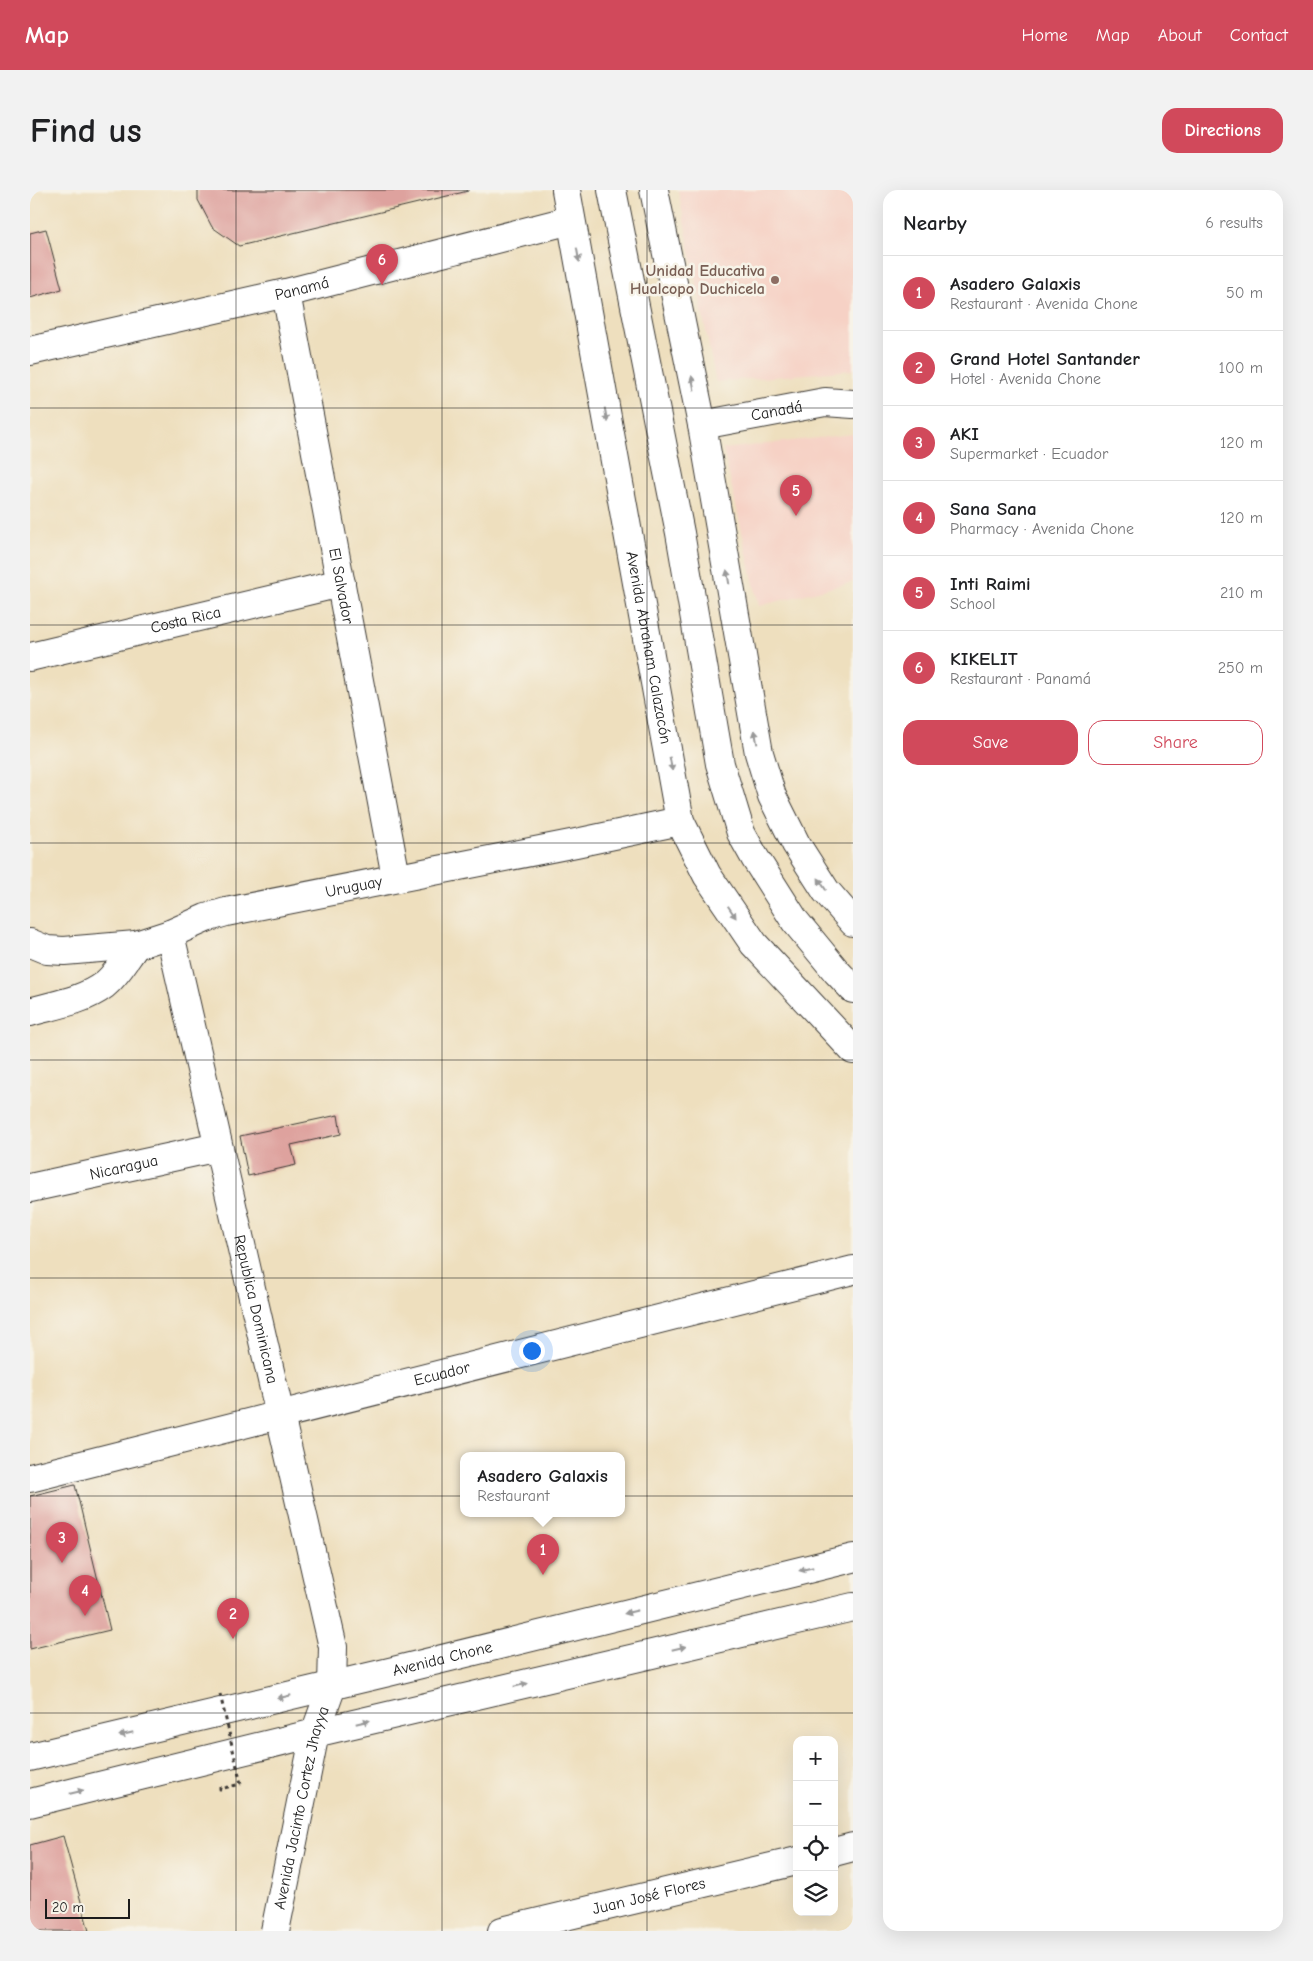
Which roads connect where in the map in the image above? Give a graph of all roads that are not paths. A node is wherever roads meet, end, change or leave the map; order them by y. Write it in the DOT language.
graph roads {
  1 [pos="566,190"];
  2 [pos="612,190"];
  3 [pos="654,190"];
  4 [pos="571,220"];
  5 [pos="286,293"];
  6 [pos="30,351"];
  7 [pos="853,404"];
  8 [pos="702,425"];
  9 [pos="341,583"];
  10 [pos="30,657"];
  11 [pos="680,821"];
  12 [pos="396,877"];
  13 [pos="853,922"];
  14 [pos="170,934"];
  15 [pos="30,943"];
  16 [pos="136,946"];
  17 [pos="853,989"];
  18 [pos="30,1012"];
  19 [pos="853,1050"];
  20 [pos="218,1147"];
  21 [pos="30,1188"];
  22 [pos="853,1270"];
  23 [pos="281,1415"];
  24 [pos="30,1478"];
  25 [pos="853,1558"];
  26 [pos="853,1607"];
  27 [pos="332,1686"];
  28 [pos="315,1733"];
  29 [pos="30,1758"];
  30 [pos="30,1803"];
  31 [pos="853,1847"];
  32 [pos="838,1851"];
  33 [pos="793,1861"];
  34 [pos="275,1931"];
  35 [pos="502,1931"];
  1 -- 4 [label="street, Avenida Abraham Calazacón"];
  2 -- 17 [label="street"];
  8 -- 3 [label="street, one-way"];
  4 -- 5 [label="street, Panamá"];
  4 -- 11 [label="street, Avenida Abraham Calazacón, one-way"];
  5 -- 6 [label="street, Panamá"];
  5 -- 9 [label="street, El Salvador"];
  7 -- 8 [label="street, Canadá"];
  13 -- 8 [label="street, one-way"];
  9 -- 10 [label="street, Costa Rica"];
  9 -- 12 [label="street, El Salvador"];
  11 -- 12 [label="street, Uruguay"];
  11 -- 19 [label="street, Avenida Abraham Calazacón, one-way"];
  12 -- 14 [label="street, Uruguay"];
  14 -- 16 [label="street, Uruguay"];
  14 -- 20 [label="street, Republica Dominicana"];
  15 -- 16 [label="street, Uruguay"];
  16 -- 18 [label="street"];
  20 -- 21 [label="street, Nicaragua"];
  20 -- 23 [label="street, Republica Dominicana"];
  22 -- 23 [label="street, Ecuador"];
  23 -- 24 [label="street, Ecuador"];
  23 -- 27 [label="street, Republica Dominicana"];
  25 -- 27 [label="street, Avenida Chone, one-way"];
  28 -- 26 [label="street, one-way"];
  27 -- 28 [label="street, Avenida Jacinto Cortez Jhayya"];
  27 -- 29 [label="street, Avenida Chone, one-way"];
  30 -- 28 [label="street, one-way"];
  28 -- 34 [label="street, Avenida Jacinto Cortez Jhayya"];
  31 -- 32 [label="street"];
  33 -- 35 [label="street, Juan José Flores"];
}
